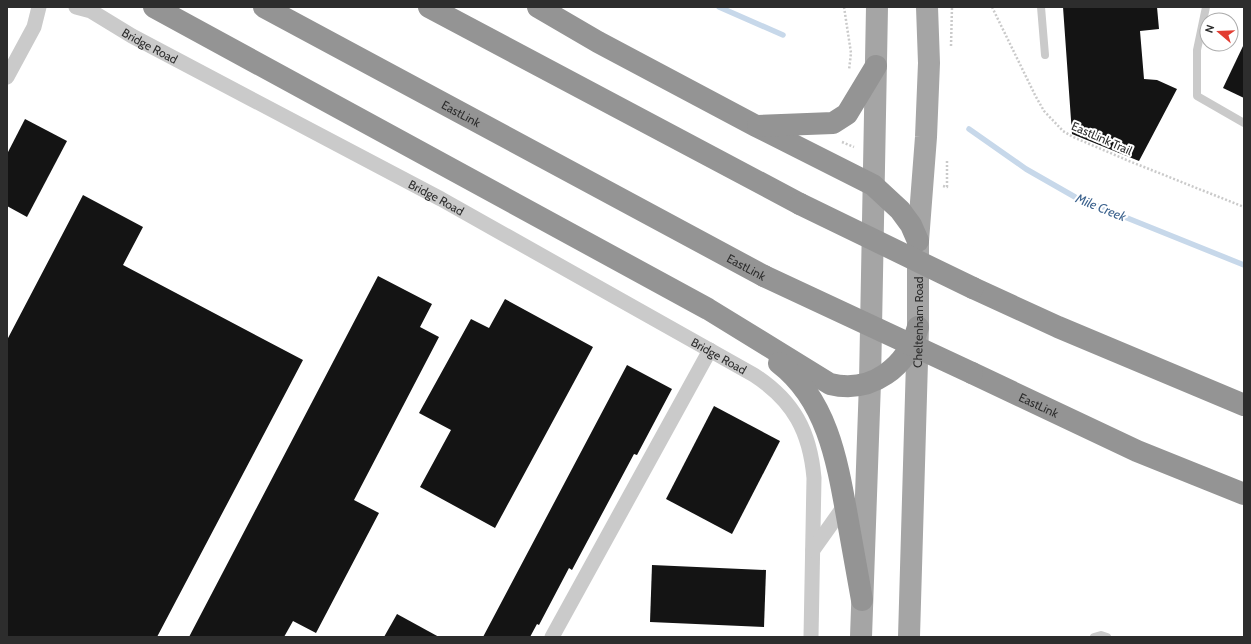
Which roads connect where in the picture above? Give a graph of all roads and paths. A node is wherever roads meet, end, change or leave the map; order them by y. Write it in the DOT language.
graph roads {
  1 [pos="39,7"];
  2 [pos="76,7"];
  3 [pos="154,7"];
  4 [pos="264,7"];
  5 [pos="429,7"];
  6 [pos="538,7"];
  7 [pos="844,7"];
  8 [pos="877,7"];
  9 [pos="928,7"];
  10 [pos="952,7"];
  11 [pos="992,7"];
  12 [pos="1041,7"];
  13 [pos="1206,7"];
  14 [pos="950,53"];
  15 [pos="1045,55"];
  16 [pos="876,66"];
  17 [pos="848,75"];
  18 [pos="7,77"];
  19 [pos="1244,123"];
  20 [pos="756,126"];
  21 [pos="873,185"];
  22 [pos="1244,207"];
  23 [pos="918,241"];
  24 [pos="708,309"];
  25 [pos="918,327"];
  26 [pos="710,350"];
  27 [pos="870,382"];
  28 [pos="1244,404"];
  29 [pos="1244,494"];
  30 [pos="845,506"];
  31 [pos="813,550"];
  32 [pos="862,600"];
  33 [pos="552,637"];
  34 [pos="811,637"];
  35 [pos="861,637"];
  36 [pos="909,637"];
  37 [pos="1094,637"];
  38 [pos="1107,637"];
  1 -- 18 [label="street"];
  2 -- 26 [label="street, Bridge Road"];
  3 -- 24 [label="highway"];
  4 -- 29 [label="highway, EastLink, bridge"];
  5 -- 28 [label="highway, bridge"];
  6 -- 20 [label="highway"];
  7 -- 17 [label="path"];
  8 -- 16 [label="main road"];
  9 -- 23 [label="main road, Cheltenham Road"];
  10 -- 14 [label="path"];
  11 -- 22 [label="path, EastLink Trail"];
  12 -- 15 [label="lane"];
  13 -- 19 [label="lane"];
  16 -- 20 [label="highway"];
  16 -- 21 [label="main road"];
  20 -- 21 [label="highway"];
  21 -- 23 [label="highway"];
  21 -- 27 [label="main road"];
  23 -- 25 [label="main road, Cheltenham Road"];
  24 -- 27 [label="highway"];
  24 -- 30 [label="highway"];
  25 -- 27 [label="highway"];
  25 -- 36 [label="main road, Cheltenham Road"];
  26 -- 31 [label="street, Bridge Road"];
  26 -- 33 [label="street"];
  27 -- 32 [label="main road"];
  30 -- 31 [label="street"];
  30 -- 32 [label="highway"];
  31 -- 34 [label="street"];
  32 -- 35 [label="main road"];
  37 -- 38 [label="lane"];
}
